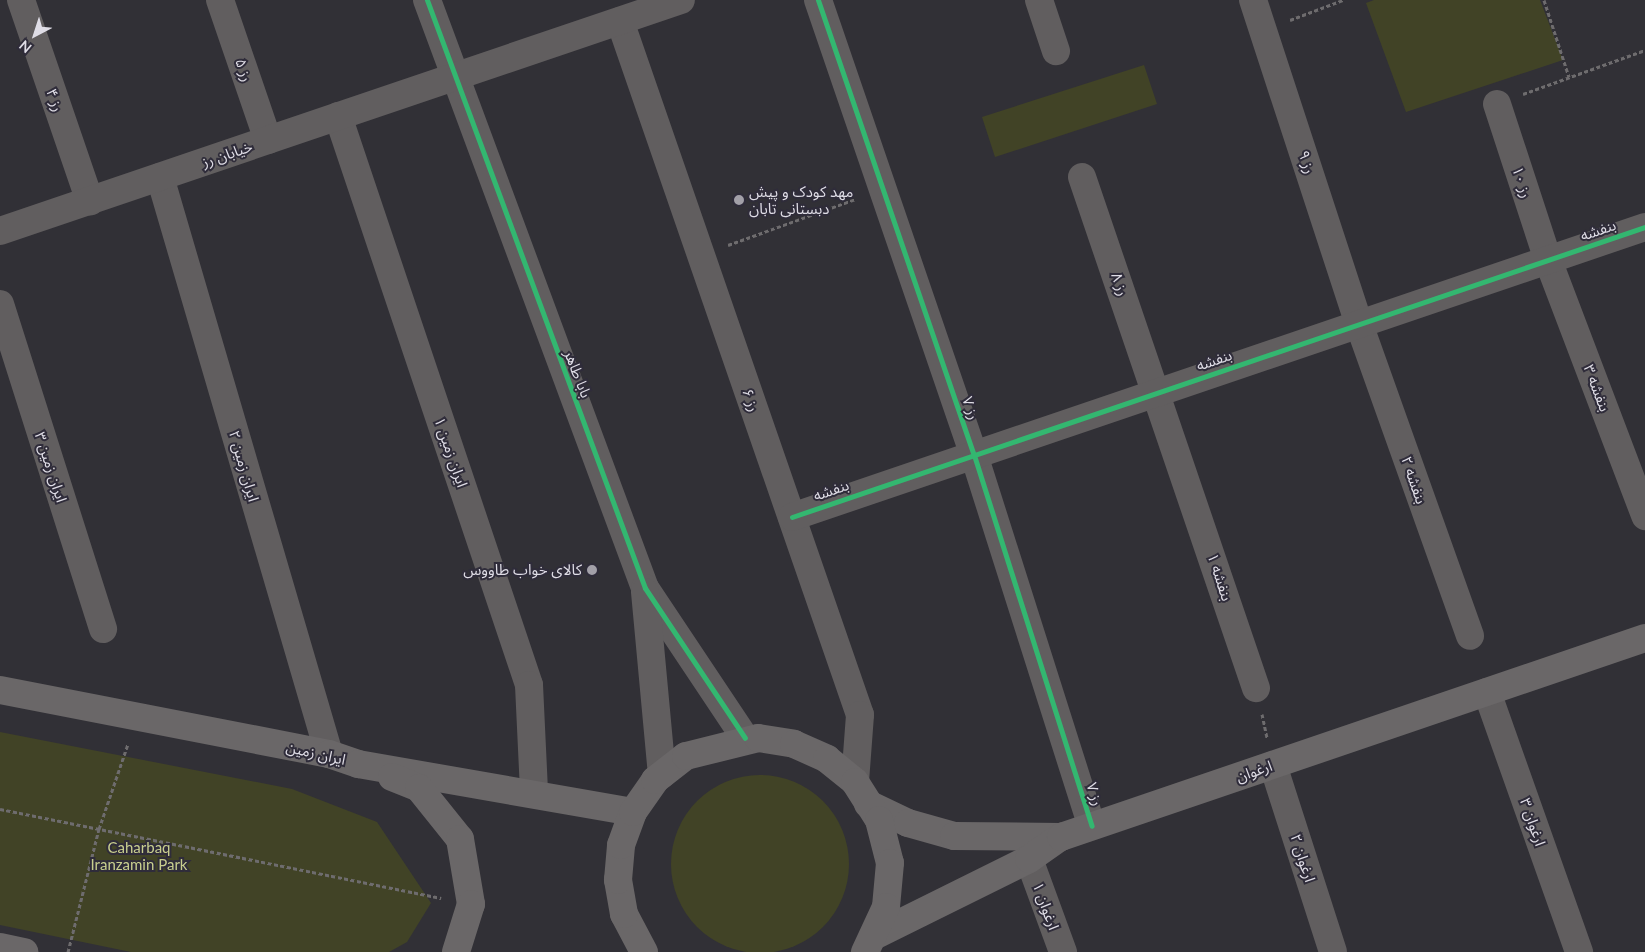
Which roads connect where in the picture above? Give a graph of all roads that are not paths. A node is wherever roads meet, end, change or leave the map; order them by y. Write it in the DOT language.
graph roads {
  1 [pos="21,0"];
  2 [pos="220,0"];
  3 [pos="427,0"];
  4 [pos="681,0"];
  5 [pos="818,0"];
  6 [pos="1039,0"];
  7 [pos="1253,0"];
  8 [pos="620,21"];
  9 [pos="1056,51"];
  10 [pos="453,77"];
  11 [pos="1497,104"];
  12 [pos="338,116"];
  13 [pos="268,140"];
  14 [pos="160,177"];
  15 [pos="1082,177"];
  16 [pos="90,201"];
  17 [pos="1645,227"];
  18 [pos="0,231"];
  19 [pos="1548,260"];
  20 [pos="0,304"];
  21 [pos="1359,324"];
  22 [pos="1159,392"];
  23 [pos="974,455"];
  24 [pos="1645,516"];
  25 [pos="792,517"];
  26 [pos="645,588"];
  27 [pos="103,629"];
  28 [pos="1470,636"];
  29 [pos="1645,638"];
  30 [pos="1256,688"];
  31 [pos="0,690"];
  32 [pos="1487,692"];
  33 [pos="744,738"];
  34 [pos="328,754"];
  35 [pos="358,764"];
  36 [pos="1274,765"];
  37 [pos="662,774"];
  38 [pos="534,793"];
  39 [pos="862,793"];
  40 [pos="632,812"];
  41 [pos="1092,826"];
  42 [pos="1061,837"];
  43 [pos="1029,859"];
  44 [pos="871,944"];
  45 [pos="0,947"];
  46 [pos="24,952"];
  47 [pos="456,952"];
  48 [pos="644,952"];
  49 [pos="1063,952"];
  50 [pos="1333,952"];
  51 [pos="1579,952"];
  1 -- 16 [label="street, رز ۴"];
  2 -- 13 [label="street, رز ۵"];
  3 -- 10 [label="street, بابا طاهر"];
  4 -- 8 [label="street, خیابان رز"];
  5 -- 23 [label="street, رز ۷"];
  6 -- 9 [label="street"];
  7 -- 21 [label="street, رز ۹"];
  8 -- 10 [label="street, خیابان رز"];
  8 -- 25 [label="street, رز ۶"];
  10 -- 12 [label="street, خیابان رز"];
  10 -- 26 [label="street, بابا طاهر"];
  11 -- 19 [label="street, رز ۱۰"];
  12 -- 13 [label="street, خیابان رز"];
  12 -- 38 [label="street, ایران زمین ۱"];
  13 -- 14 [label="street, خیابان رز"];
  14 -- 16 [label="street, خیابان رز"];
  14 -- 34 [label="street, ایران زمین ۲"];
  15 -- 22 [label="street, رز ۸"];
  16 -- 18 [label="street, خیابان رز"];
  17 -- 19 [label="street, بنفشه"];
  19 -- 21 [label="street, بنفشه"];
  19 -- 24 [label="street, بنفشه ۳"];
  20 -- 27 [label="street, ایران زمین ۳"];
  21 -- 22 [label="street, بنفشه"];
  21 -- 28 [label="street, بنفشه ۲"];
  22 -- 23 [label="street, بنفشه"];
  22 -- 30 [label="street, بنفشه ۱"];
  23 -- 25 [label="street, بنفشه"];
  23 -- 41 [label="street, رز ۷"];
  25 -- 39 [label="street, رز ۶"];
  26 -- 33 [label="street, بابا طاهر"];
  26 -- 37 [label="street"];
  29 -- 32 [label="main road, ارغوان"];
  31 -- 34 [label="main road, ایران زمین"];
  32 -- 36 [label="main road, ارغوان"];
  32 -- 51 [label="street, ارغوان ۳"];
  33 -- 37 [label="main road"];
  33 -- 39 [label="main road"];
  34 -- 35 [label="main road, ایران زمین"];
  35 -- 38 [label="main road, ایران زمین"];
  35 -- 47 [label="main road"];
  36 -- 41 [label="main road, ارغوان"];
  36 -- 50 [label="street, ارغوان ۲"];
  37 -- 40 [label="main road"];
  38 -- 40 [label="main road, ایران زمین"];
  39 -- 42 [label="main road"];
  39 -- 44 [label="main road"];
  40 -- 48 [label="main road"];
  41 -- 42 [label="main road, ارغوان"];
  42 -- 43 [label="main road, ارغوان"];
  43 -- 44 [label="main road, ارغوان"];
  43 -- 49 [label="street, ارغوان ۱"];
  45 -- 46 [label="main road"];
}
